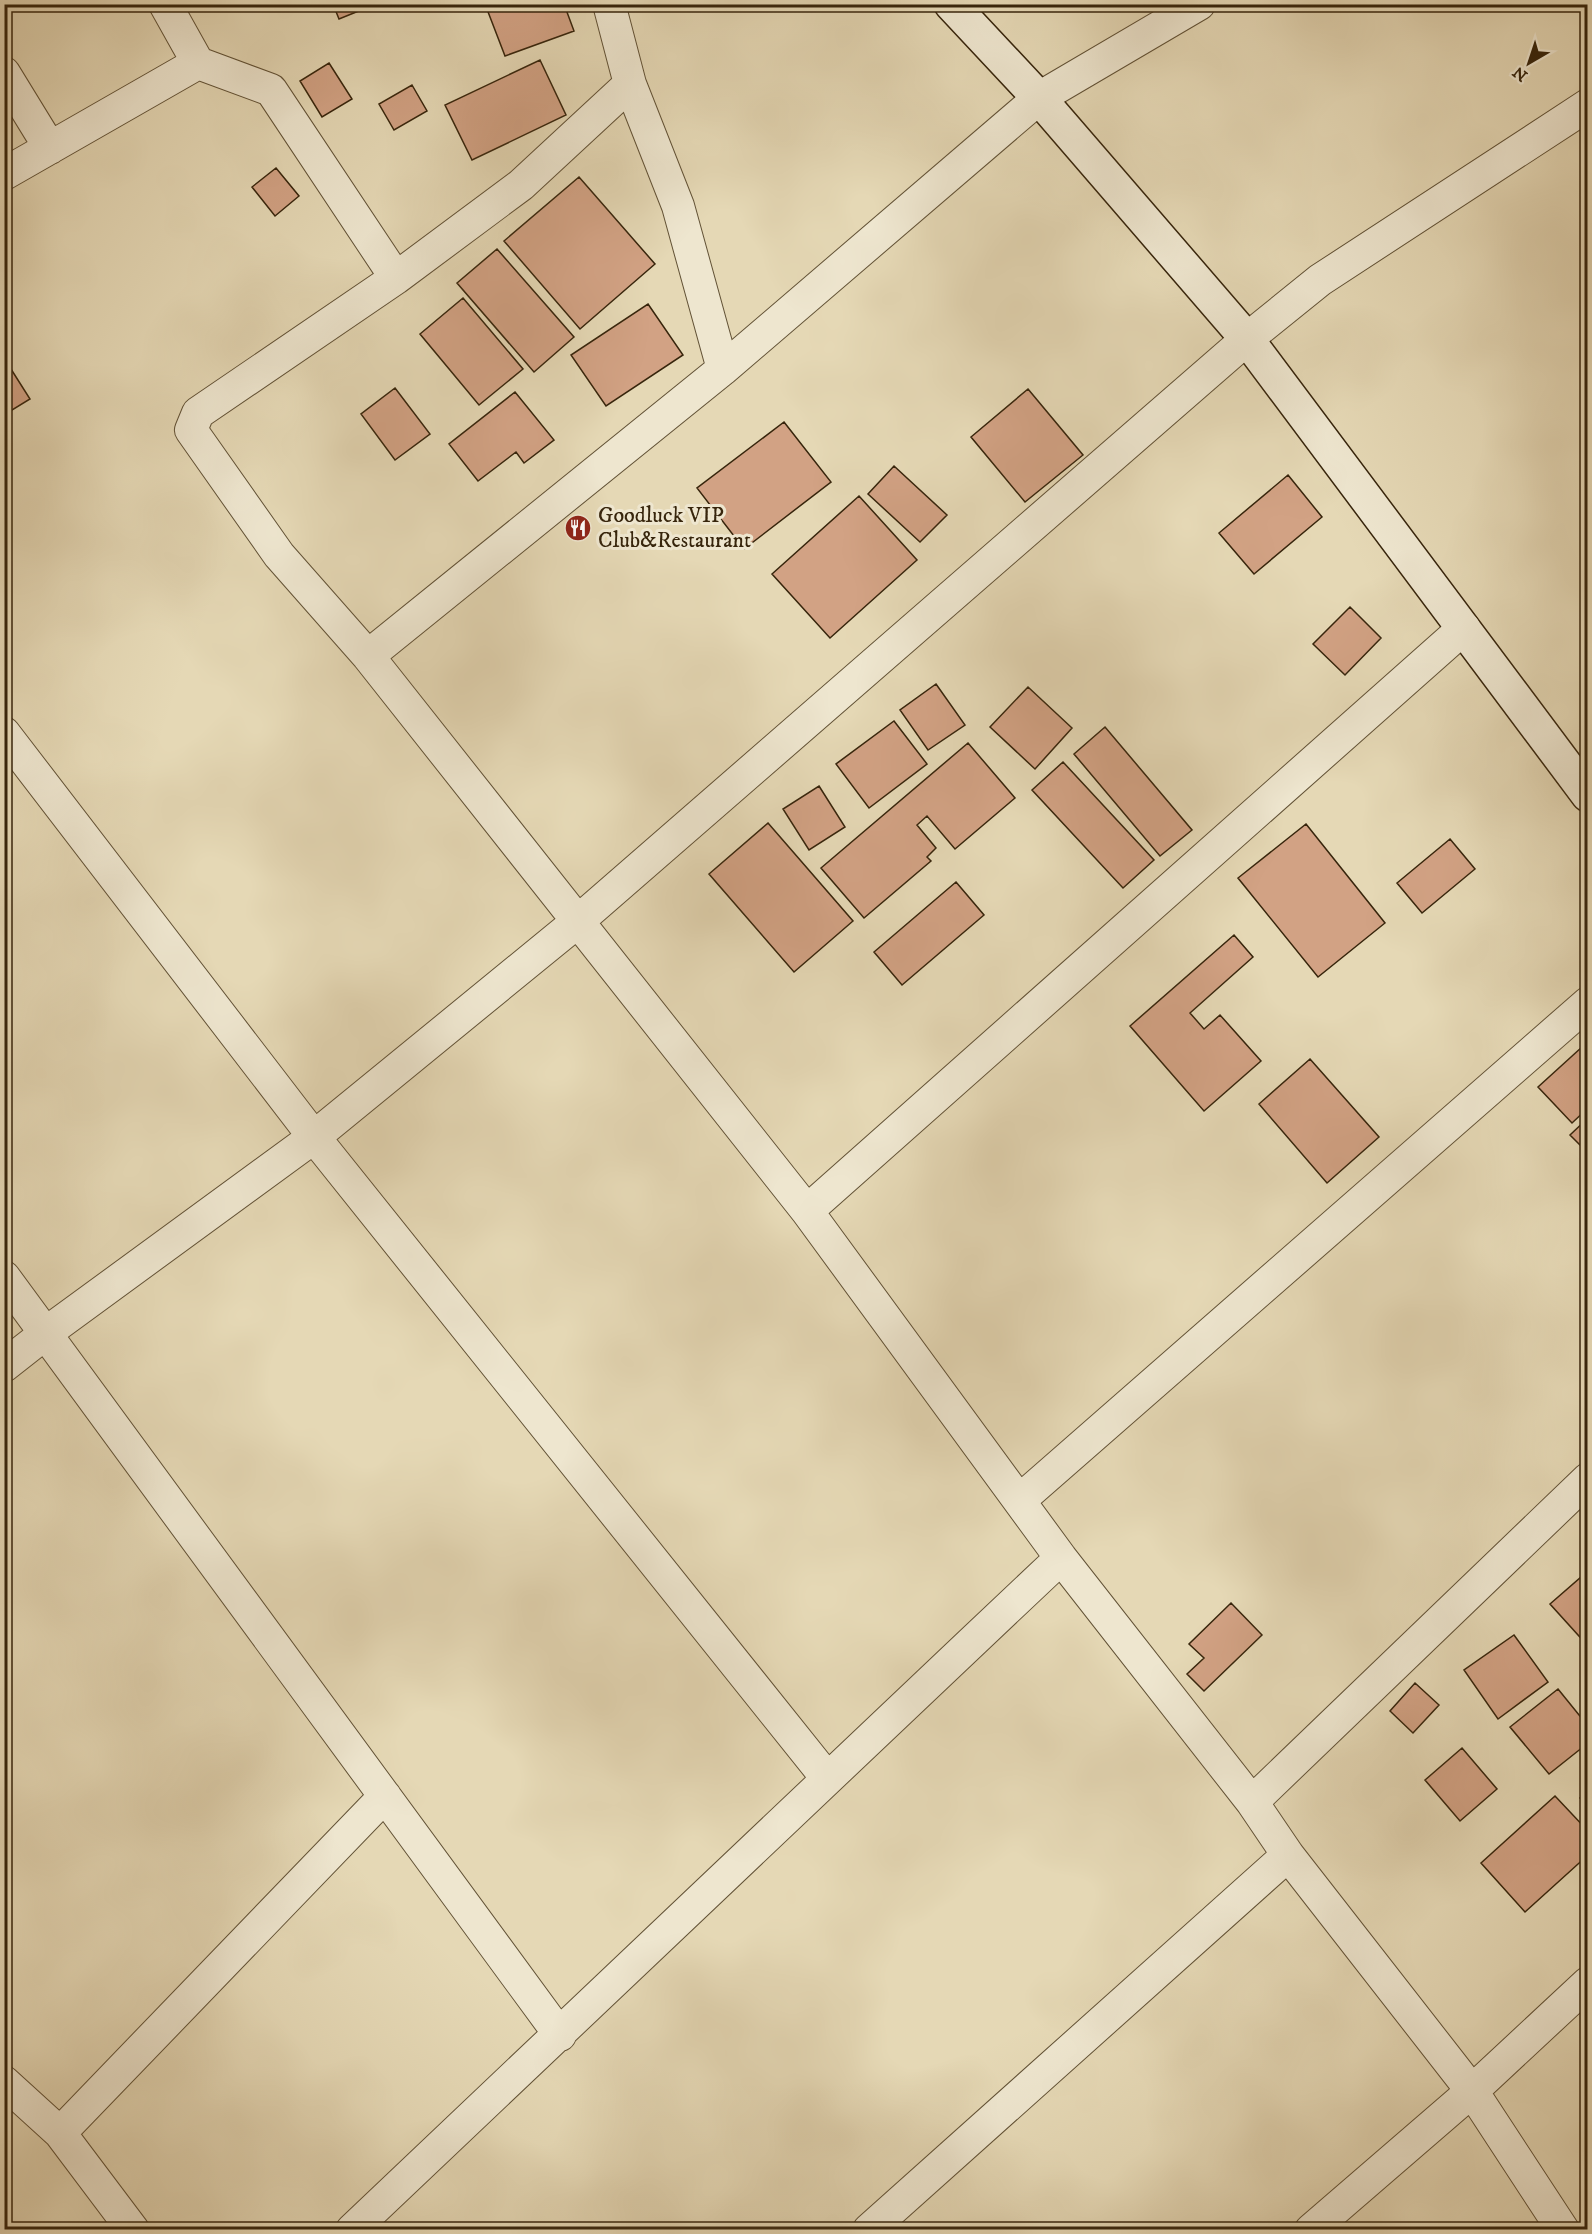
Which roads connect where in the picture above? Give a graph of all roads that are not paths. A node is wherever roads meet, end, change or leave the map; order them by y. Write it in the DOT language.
graph roads {
  1 [pos="165,4"];
  2 [pos="609,4"];
  3 [pos="951,4"];
  4 [pos="1199,4"];
  5 [pos="198,63"];
  6 [pos="4,73"];
  7 [pos="630,84"];
  8 [pos="1039,99"];
  9 [pos="1587,105"];
  10 [pos="50,148"];
  11 [pos="4,174"];
  12 [pos="396,278"];
  13 [pos="1247,339"];
  14 [pos="723,369"];
  15 [pos="1464,628"];
  16 [pos="368,656"];
  17 [pos="4,733"];
  18 [pos="1587,795"];
  19 [pos="577,922"];
  20 [pos="1587,1003"];
  21 [pos="314,1137"];
  22 [pos="807,1211"];
  23 [pos="4,1277"];
  24 [pos="46,1333"];
  25 [pos="4,1366"];
  26 [pos="1587,1479"];
  27 [pos="1020,1500"];
  28 [pos="1061,1558"];
  29 [pos="827,1778"];
  30 [pos="385,1796"];
  31 [pos="1252,1802"];
  32 [pos="1288,1855"];
  33 [pos="1587,1983"];
  34 [pos="560,2035"];
  35 [pos="4,2082"];
  36 [pos="1472,2091"];
  37 [pos="60,2133"];
  38 [pos="133,2229"];
  39 [pos="352,2229"];
  40 [pos="869,2229"];
  41 [pos="1311,2229"];
  42 [pos="1563,2229"];
  1 -- 5 [label="street"];
  2 -- 7 [label="street"];
  3 -- 8 [label="main road"];
  4 -- 8 [label="street"];
  5 -- 10 [label="street"];
  5 -- 12 [label="street"];
  6 -- 10 [label="street"];
  7 -- 12 [label="street"];
  7 -- 14 [label="street"];
  8 -- 13 [label="main road"];
  8 -- 14 [label="street"];
  9 -- 13 [label="street"];
  10 -- 11 [label="street"];
  12 -- 16 [label="street"];
  13 -- 15 [label="main road"];
  13 -- 19 [label="street"];
  14 -- 16 [label="street"];
  15 -- 18 [label="main road"];
  15 -- 22 [label="street"];
  16 -- 19 [label="street"];
  17 -- 21 [label="street"];
  19 -- 21 [label="street"];
  19 -- 22 [label="street"];
  20 -- 27 [label="street"];
  21 -- 24 [label="street"];
  21 -- 29 [label="street"];
  22 -- 27 [label="street"];
  23 -- 24 [label="street"];
  24 -- 25 [label="street"];
  24 -- 30 [label="street"];
  26 -- 31 [label="street"];
  27 -- 28 [label="street"];
  28 -- 29 [label="street"];
  28 -- 31 [label="street"];
  29 -- 34 [label="street"];
  30 -- 34 [label="street"];
  30 -- 37 [label="street"];
  31 -- 32 [label="street"];
  32 -- 36 [label="street"];
  32 -- 40 [label="street"];
  33 -- 36 [label="street"];
  34 -- 39 [label="street"];
  35 -- 37 [label="street"];
  36 -- 41 [label="street"];
  36 -- 42 [label="street"];
  37 -- 38 [label="street"];
}
